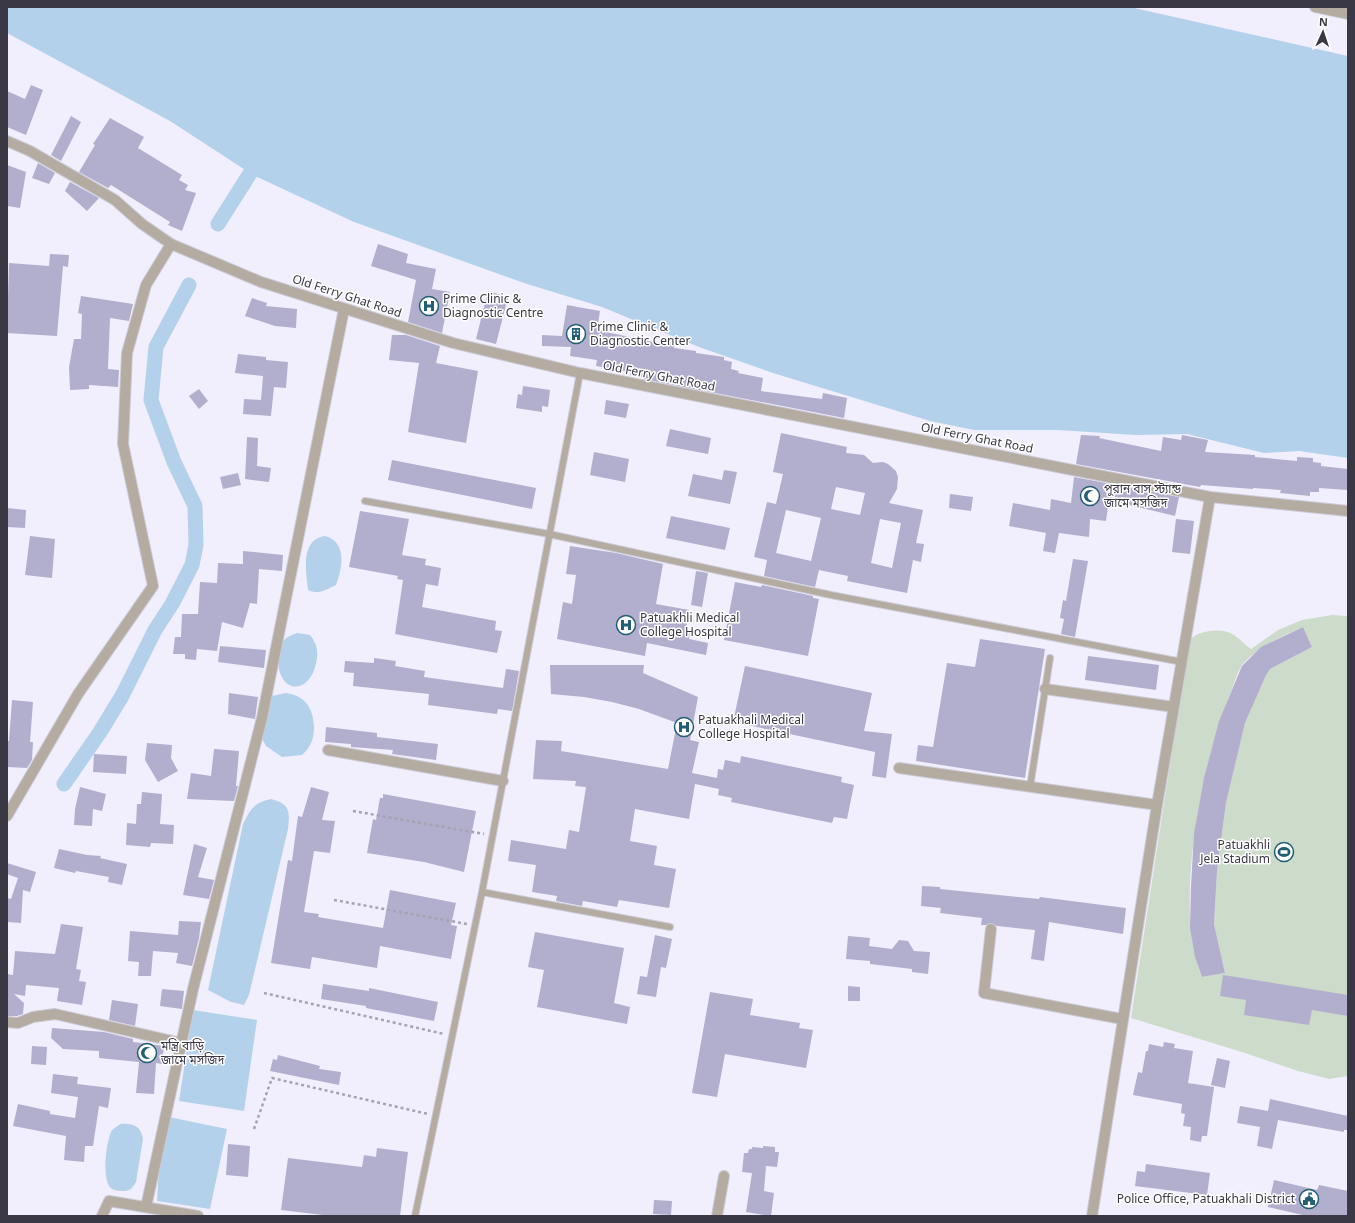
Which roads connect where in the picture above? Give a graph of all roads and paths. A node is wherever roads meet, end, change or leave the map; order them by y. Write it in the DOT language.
graph roads {
  1 [pos="1315,7"];
  2 [pos="1348,14"];
  3 [pos="7,141"];
  4 [pos="171,244"];
  5 [pos="344,309"];
  6 [pos="580,373"];
  7 [pos="1210,497"];
  8 [pos="365,501"];
  9 [pos="1348,511"];
  10 [pos="550,534"];
  11 [pos="1050,658"];
  12 [pos="1182,662"];
  13 [pos="1045,689"];
  14 [pos="1174,707"];
  15 [pos="328,750"];
  16 [pos="899,768"];
  17 [pos="503,781"];
  18 [pos="1030,787"];
  19 [pos="1156,805"];
  20 [pos="352,811"];
  21 [pos="7,816"];
  22 [pos="493,835"];
  23 [pos="482,892"];
  24 [pos="334,900"];
  25 [pos="475,926"];
  26 [pos="670,927"];
  27 [pos="991,929"];
  28 [pos="264,993"];
  29 [pos="1122,1019"];
  30 [pos="7,1022"];
  31 [pos="452,1036"];
  32 [pos="181,1043"];
  33 [pos="436,1116"];
  34 [pos="254,1129"];
  35 [pos="724,1176"];
  36 [pos="146,1207"];
  37 [pos="102,1216"];
  38 [pos="198,1216"];
  39 [pos="415,1216"];
  40 [pos="717,1216"];
  41 [pos="1092,1216"];
  1 -- 2 [label="street"];
  3 -- 4 [label="street, Old Ferry Ghat Road"];
  4 -- 5 [label="street, Old Ferry Ghat Road"];
  4 -- 21 [label="street"];
  5 -- 6 [label="street, Old Ferry Ghat Road"];
  5 -- 32 [label="street"];
  6 -- 7 [label="street, Old Ferry Ghat Road"];
  6 -- 10 [label="lane"];
  7 -- 9 [label="street, Old Ferry Ghat Road"];
  7 -- 12 [label="street"];
  8 -- 10 [label="lane"];
  10 -- 12 [label="lane"];
  10 -- 17 [label="lane"];
  11 -- 13 [label="lane"];
  12 -- 14 [label="street"];
  13 -- 14 [label="street"];
  13 -- 18 [label="lane"];
  14 -- 19 [label="street"];
  15 -- 17 [label="street"];
  16 -- 18 [label="street"];
  17 -- 22 [label="lane"];
  18 -- 19 [label="street"];
  19 -- 29 [label="street"];
  20 -- 22 [label="path"];
  22 -- 23 [label="lane"];
  23 -- 25 [label="lane"];
  23 -- 26 [label="lane"];
  24 -- 25 [label="path"];
  25 -- 31 [label="lane"];
  27 -- 29 [label="street"];
  28 -- 31 [label="path"];
  29 -- 41 [label="street"];
  30 -- 32 [label="street"];
  31 -- 33 [label="lane"];
  32 -- 36 [label="street"];
  33 -- 34 [label="path"];
  33 -- 39 [label="lane"];
  35 -- 40 [label="street"];
  36 -- 37 [label="street"];
  36 -- 38 [label="street"];
}
